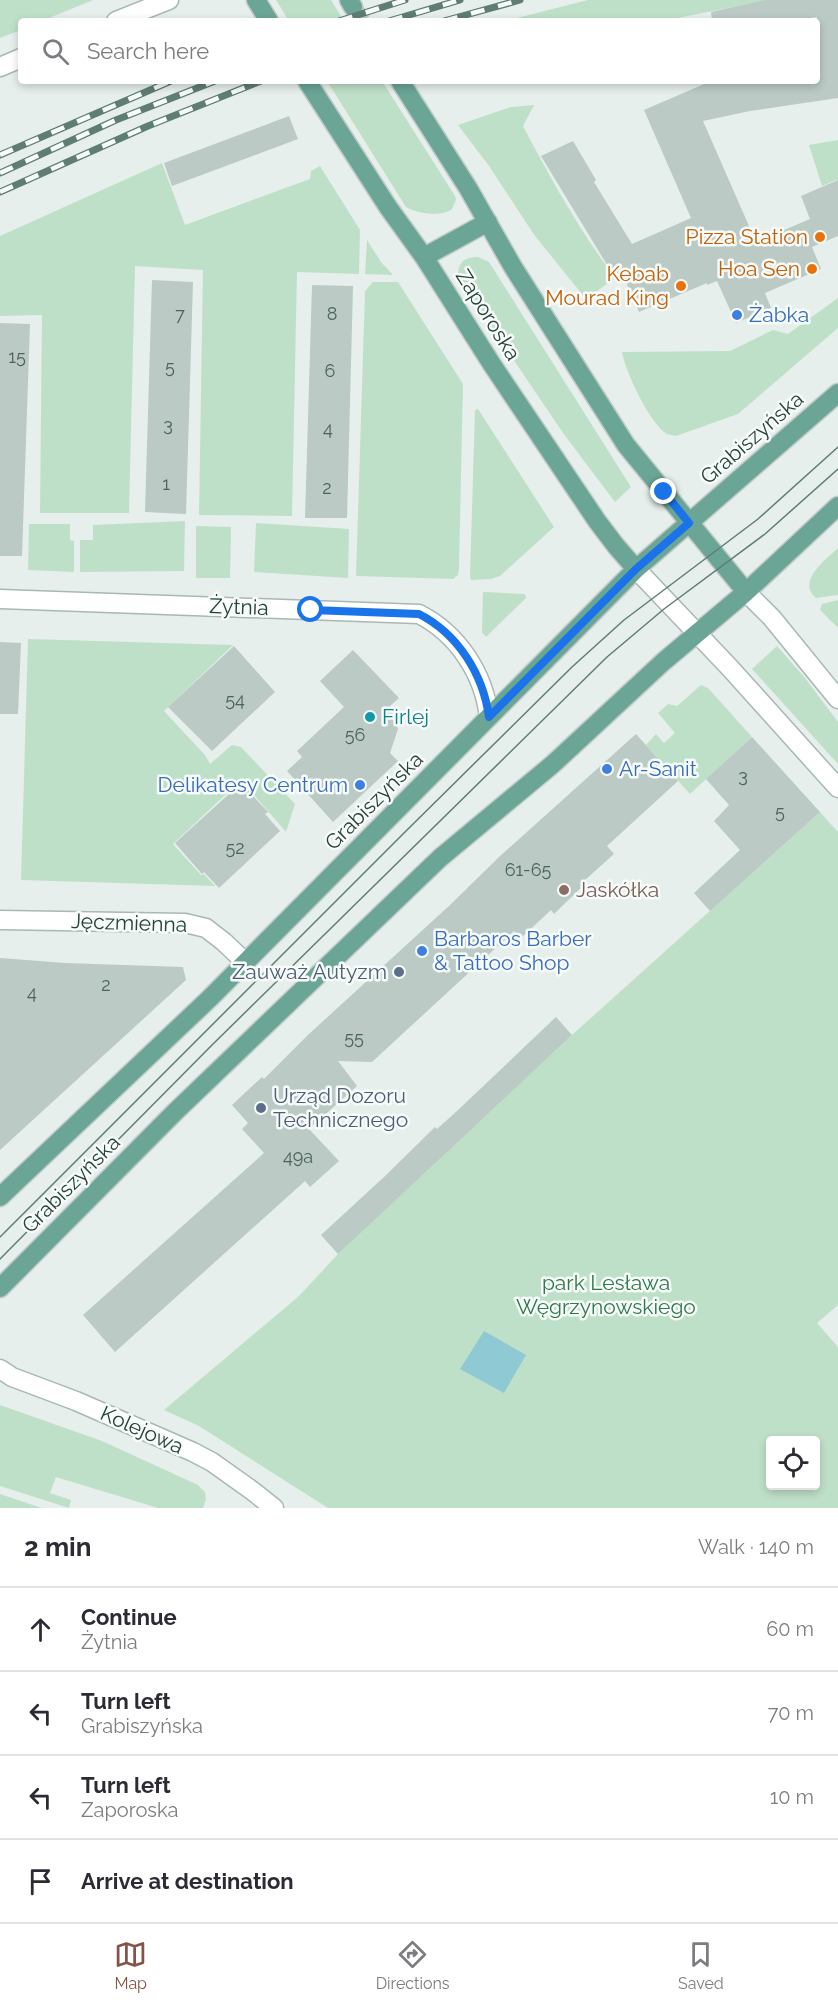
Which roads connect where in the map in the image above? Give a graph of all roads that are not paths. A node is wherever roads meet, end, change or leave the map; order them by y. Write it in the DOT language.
graph roads {
  1 [pos="169,0"];
  2 [pos="256,0"];
  3 [pos="124,18"];
  4 [pos="267,18"];
  5 [pos="18,59"];
  6 [pos="0,67"];
  7 [pos="309,84"];
  8 [pos="402,84"];
  9 [pos="488,222"];
  10 [pos="424,257"];
  11 [pos="838,393"];
  12 [pos="838,506"];
  13 [pos="689,523"];
  14 [pos="636,569"];
  15 [pos="746,592"];
  16 [pos="0,599"];
  17 [pos="697,633"];
  18 [pos="838,699"];
  19 [pos="489,717"];
  20 [pos="838,788"];
  21 [pos="0,920"];
  22 [pos="245,962"];
  23 [pos="0,1197"];
  24 [pos="0,1288"];
  25 [pos="0,1369"];
  26 [pos="274,1508"];
  1 -- 3 [label="street"];
  2 -- 4 [label="main road"];
  5 -- 6 [label="street"];
  7 -- 10 [label="main road, Zaporoska"];
  8 -- 9 [label="main road"];
  9 -- 10 [label="main road"];
  9 -- 13 [label="main road"];
  10 -- 14 [label="main road, Zaporoska"];
  11 -- 13 [label="main road, Grabiszyńska"];
  12 -- 15 [label="main road, Grabiszyńska"];
  13 -- 14 [label="main road, Grabiszyńska"];
  13 -- 15 [label="main road"];
  14 -- 17 [label="street"];
  14 -- 19 [label="main road, Grabiszyńska"];
  15 -- 17 [label="main road, Grabiszyńska"];
  15 -- 18 [label="street"];
  16 -- 19 [label="street, Żytnia"];
  17 -- 20 [label="street"];
  17 -- 24 [label="main road, Grabiszyńska"];
  19 -- 22 [label="main road, Grabiszyńska"];
  21 -- 22 [label="street, Jęczmienna"];
  22 -- 23 [label="main road, Grabiszyńska"];
  25 -- 26 [label="street, Kolejowa"];
}
